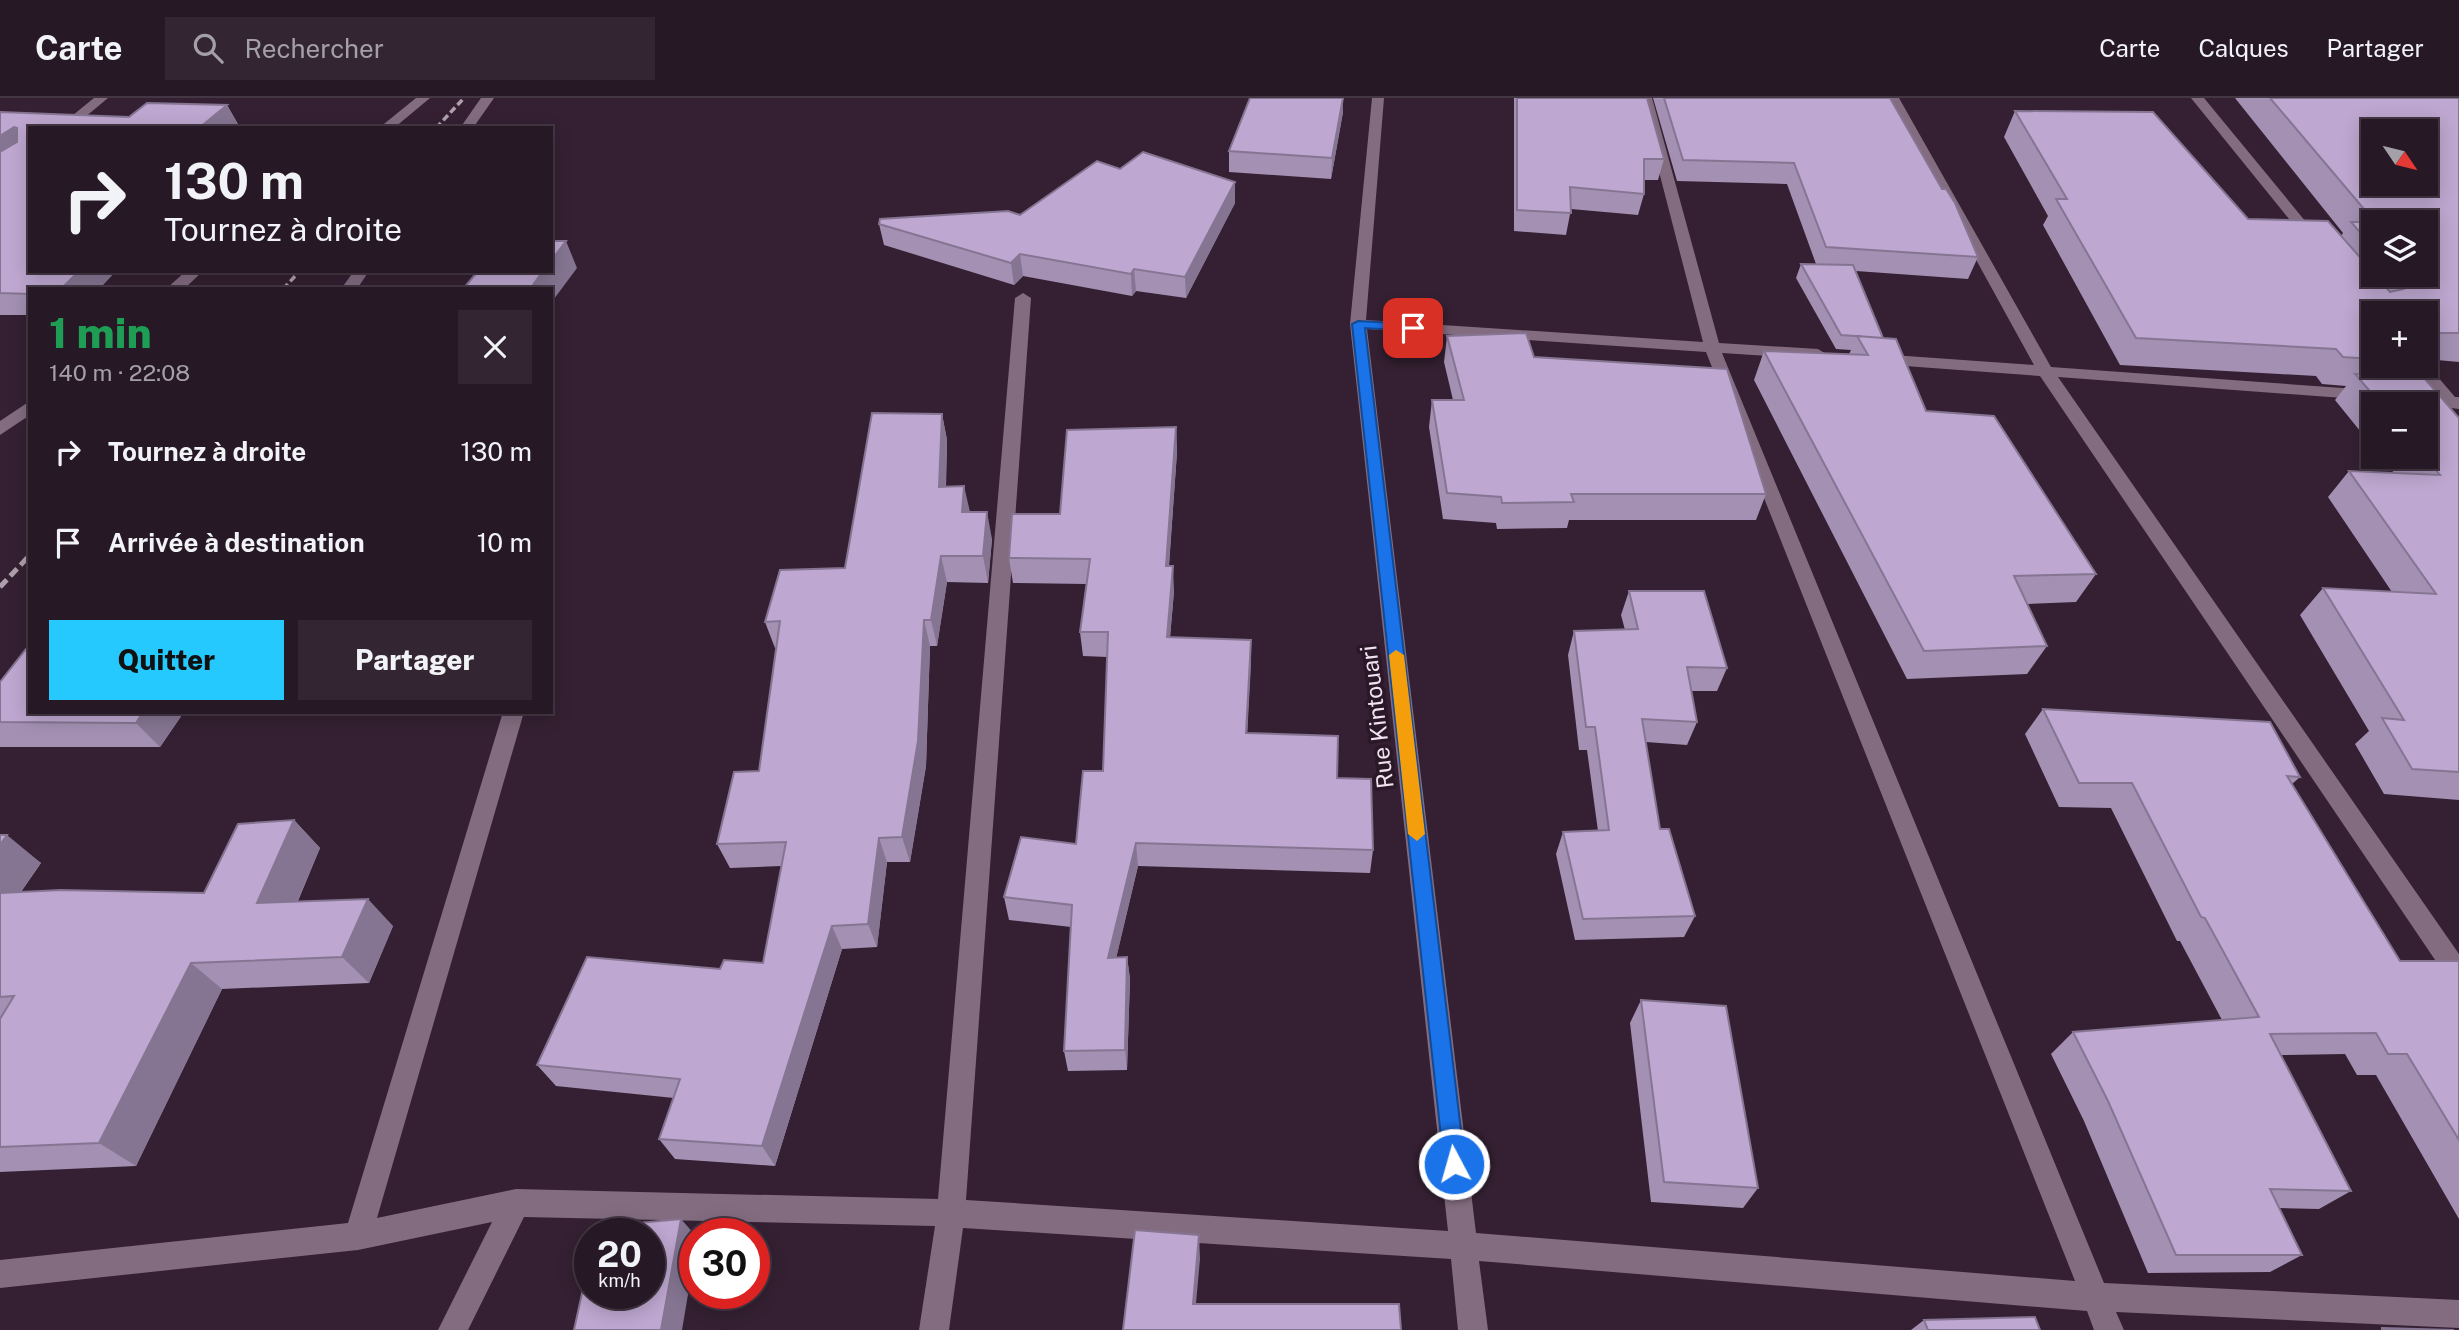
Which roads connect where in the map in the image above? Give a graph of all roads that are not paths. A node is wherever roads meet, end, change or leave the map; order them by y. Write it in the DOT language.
graph roads {
  1 [pos="102,98"];
  2 [pos="424,98"];
  3 [pos="488,98"];
  4 [pos="1378,98"];
  5 [pos="1646,98"];
  6 [pos="1893,98"];
  7 [pos="2197,98"];
  8 [pos="67,126"];
  9 [pos="388,126"];
  10 [pos="467,126"];
  11 [pos="2325,253"];
  12 [pos="194,273"];
  13 [pos="176,287"];
  14 [pos="1023,298"];
  15 [pos="1358,324"];
  16 [pos="1712,347"];
  17 [pos="1837,356"];
  18 [pos="1865,358"];
  19 [pos="2045,371"];
  20 [pos="2431,378"];
  21 [pos="2456,405"];
  22 [pos="28,408"];
  23 [pos="0,430"];
  24 [pos="513,714"];
  25 [pos="2459,974"];
  26 [pos="516,1203"];
  27 [pos="951,1213"];
  28 [pos="358,1236"];
  29 [pos="1464,1246"];
  30 [pos="0,1275"];
  31 [pos="2095,1297"];
  32 [pos="2459,1314"];
  33 [pos="453,1330"];
  34 [pos="934,1330"];
  35 [pos="1474,1330"];
  36 [pos="2109,1330"];
  1 -- 8 [label="street"];
  2 -- 9 [label="street"];
  3 -- 10 [label="street"];
  4 -- 15 [label="street, Rue Kintouari"];
  5 -- 16 [label="street"];
  6 -- 19 [label="street"];
  7 -- 11 [label="street"];
  12 -- 13 [label="street"];
  14 -- 27 [label="street"];
  15 -- 16 [label="street"];
  15 -- 29 [label="street, Rue Kintouari"];
  16 -- 17 [label="street"];
  16 -- 31 [label="street"];
  18 -- 19 [label="street"];
  19 -- 21 [label="street"];
  19 -- 25 [label="street"];
  20 -- 21 [label="street"];
  22 -- 23 [label="street"];
  24 -- 28 [label="street"];
  26 -- 27 [label="street"];
  26 -- 28 [label="street"];
  26 -- 33 [label="street"];
  27 -- 29 [label="street"];
  27 -- 34 [label="street"];
  28 -- 30 [label="street"];
  29 -- 31 [label="street"];
  29 -- 35 [label="street, Rue Kintouari"];
  31 -- 32 [label="street"];
  31 -- 36 [label="street"];
}
